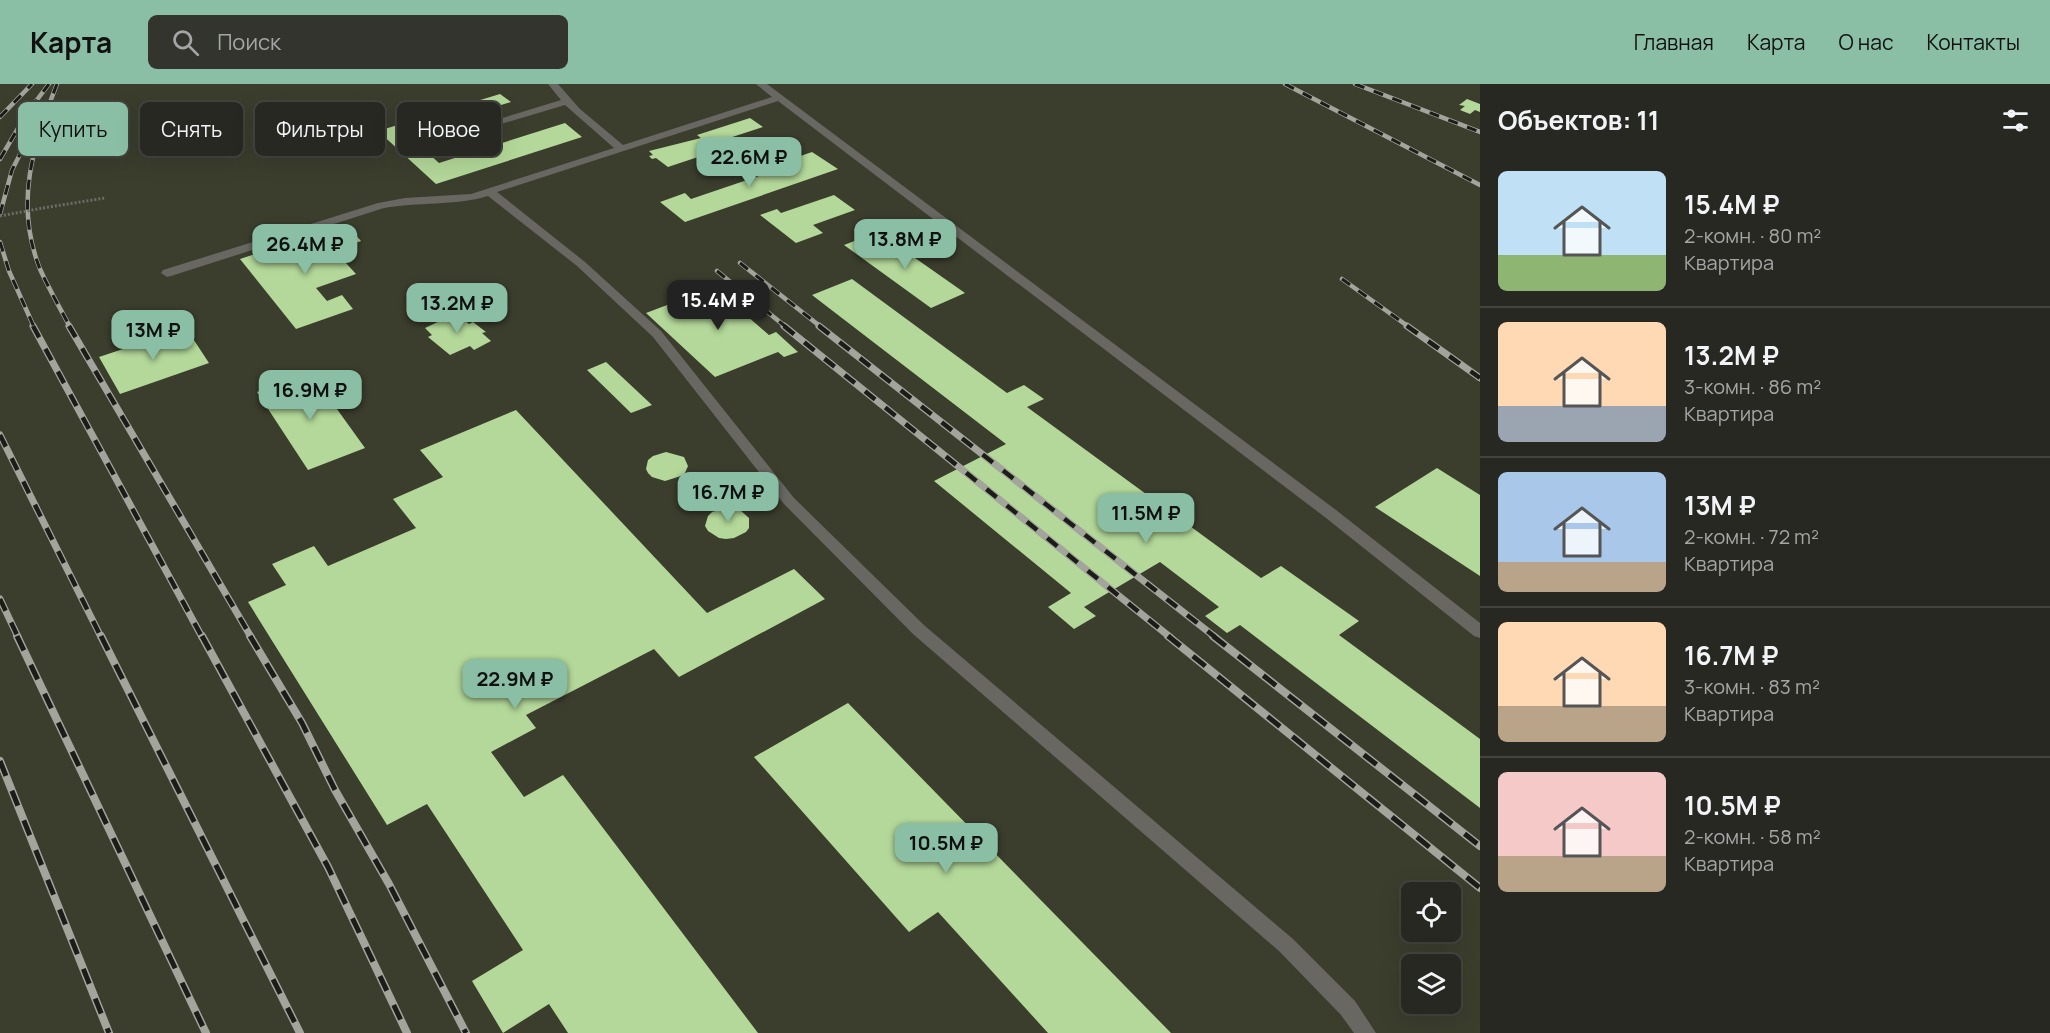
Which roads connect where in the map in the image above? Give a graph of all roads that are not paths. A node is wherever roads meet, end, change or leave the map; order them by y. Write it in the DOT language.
graph roads {
  1 [pos="553,84"];
  2 [pos="761,84"];
  3 [pos="778,98"];
  4 [pos="566,102"];
  5 [pos="501,121"];
  6 [pos="622,149"];
  7 [pos="489,192"];
  8 [pos="167,273"];
  9 [pos="1480,633"];
  10 [pos="1366,1033"];
  1 -- 4 [label="lane"];
  2 -- 3 [label="lane"];
  3 -- 6 [label="lane"];
  3 -- 9 [label="lane"];
  4 -- 5 [label="lane"];
  4 -- 6 [label="lane"];
  6 -- 7 [label="lane"];
  7 -- 8 [label="lane"];
  7 -- 10 [label="lane"];
}
